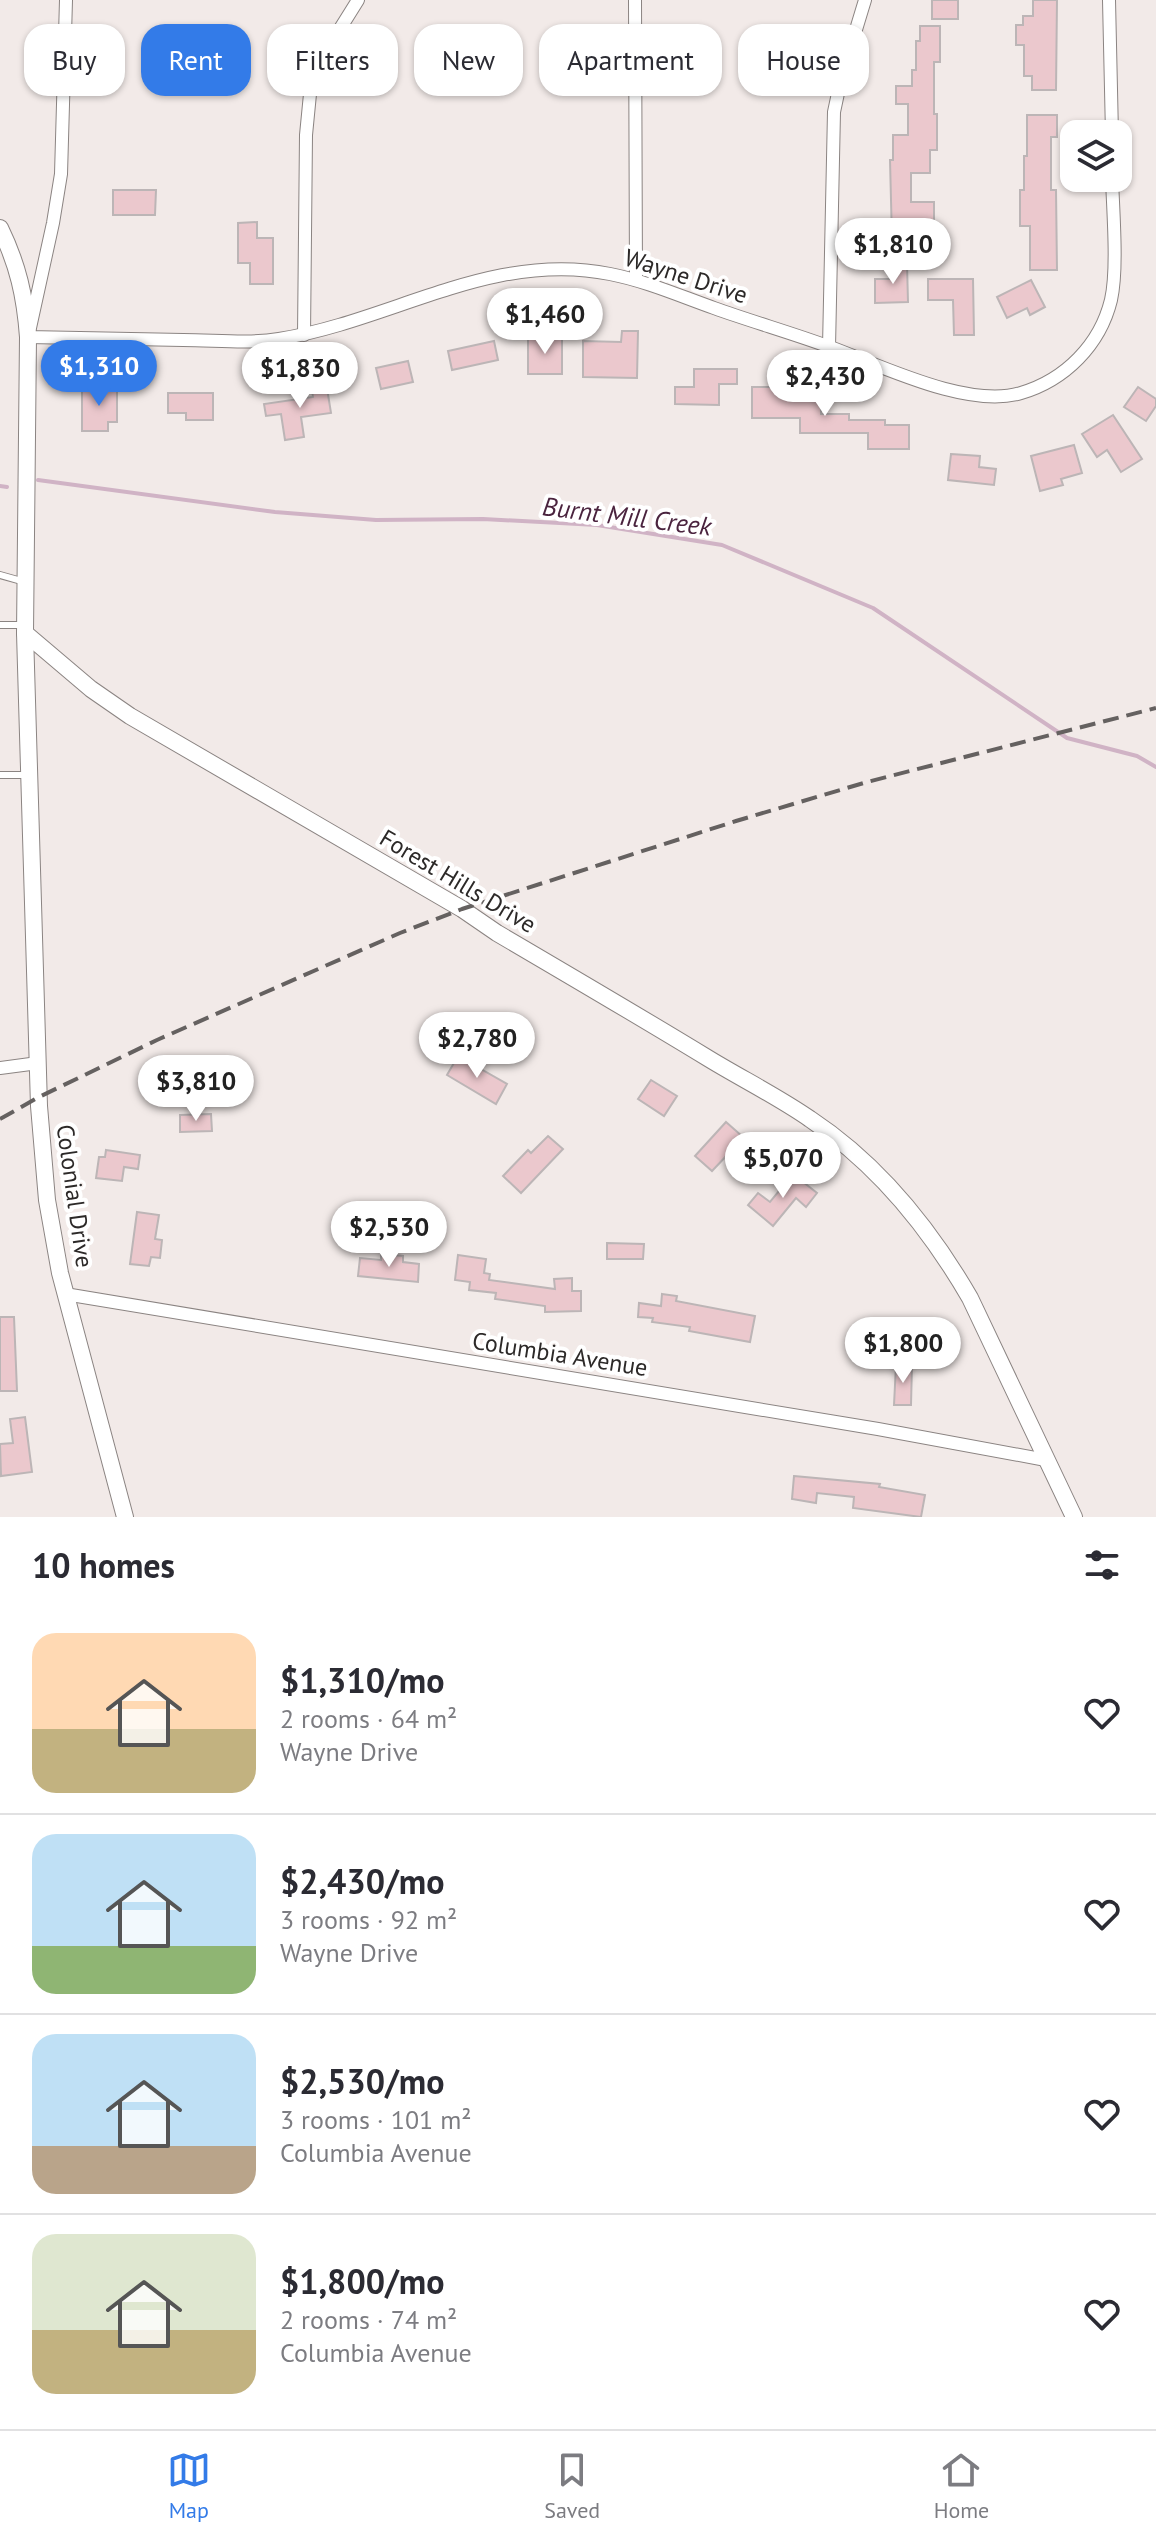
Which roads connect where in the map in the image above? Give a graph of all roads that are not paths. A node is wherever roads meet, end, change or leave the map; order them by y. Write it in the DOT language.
graph roads {
  1 [pos="66,0"];
  2 [pos="358,0"];
  3 [pos="635,0"];
  4 [pos="865,0"];
  5 [pos="1109,0"];
  6 [pos="1112,120"];
  7 [pos="1112,192"];
  8 [pos="0,228"];
  9 [pos="636,280"];
  10 [pos="304,335"];
  11 [pos="28,337"];
  12 [pos="829,347"];
  13 [pos="0,575"];
  14 [pos="25,582"];
  15 [pos="1,624"];
  16 [pos="25,629"];
  17 [pos="0,775"];
  18 [pos="30,775"];
  19 [pos="38,1063"];
  20 [pos="0,1068"];
  21 [pos="65,1294"];
  22 [pos="1046,1460"];
  23 [pos="125,1517"];
  24 [pos="1074,1517"];
  1 -- 11 [label="street"];
  2 -- 10 [label="street"];
  3 -- 9 [label="street"];
  4 -- 12 [label="street"];
  5 -- 6 [label="street"];
  7 -- 12 [label="street, Wayne Drive"];
  8 -- 11 [label="street"];
  9 -- 10 [label="street, Wayne Drive"];
  9 -- 12 [label="street, Wayne Drive"];
  10 -- 11 [label="street, Wayne Drive"];
  11 -- 14 [label="street"];
  13 -- 14 [label="lane"];
  14 -- 16 [label="street"];
  15 -- 16 [label="lane"];
  16 -- 18 [label="street, Colonial Drive"];
  16 -- 22 [label="street, Forest Hills Drive"];
  17 -- 18 [label="lane"];
  18 -- 19 [label="street, Colonial Drive"];
  19 -- 20 [label="street"];
  19 -- 21 [label="street, Colonial Drive"];
  21 -- 22 [label="street, Columbia Avenue"];
  21 -- 23 [label="street, Colonial Drive"];
  22 -- 24 [label="street, Forest Hills Drive"];
}
